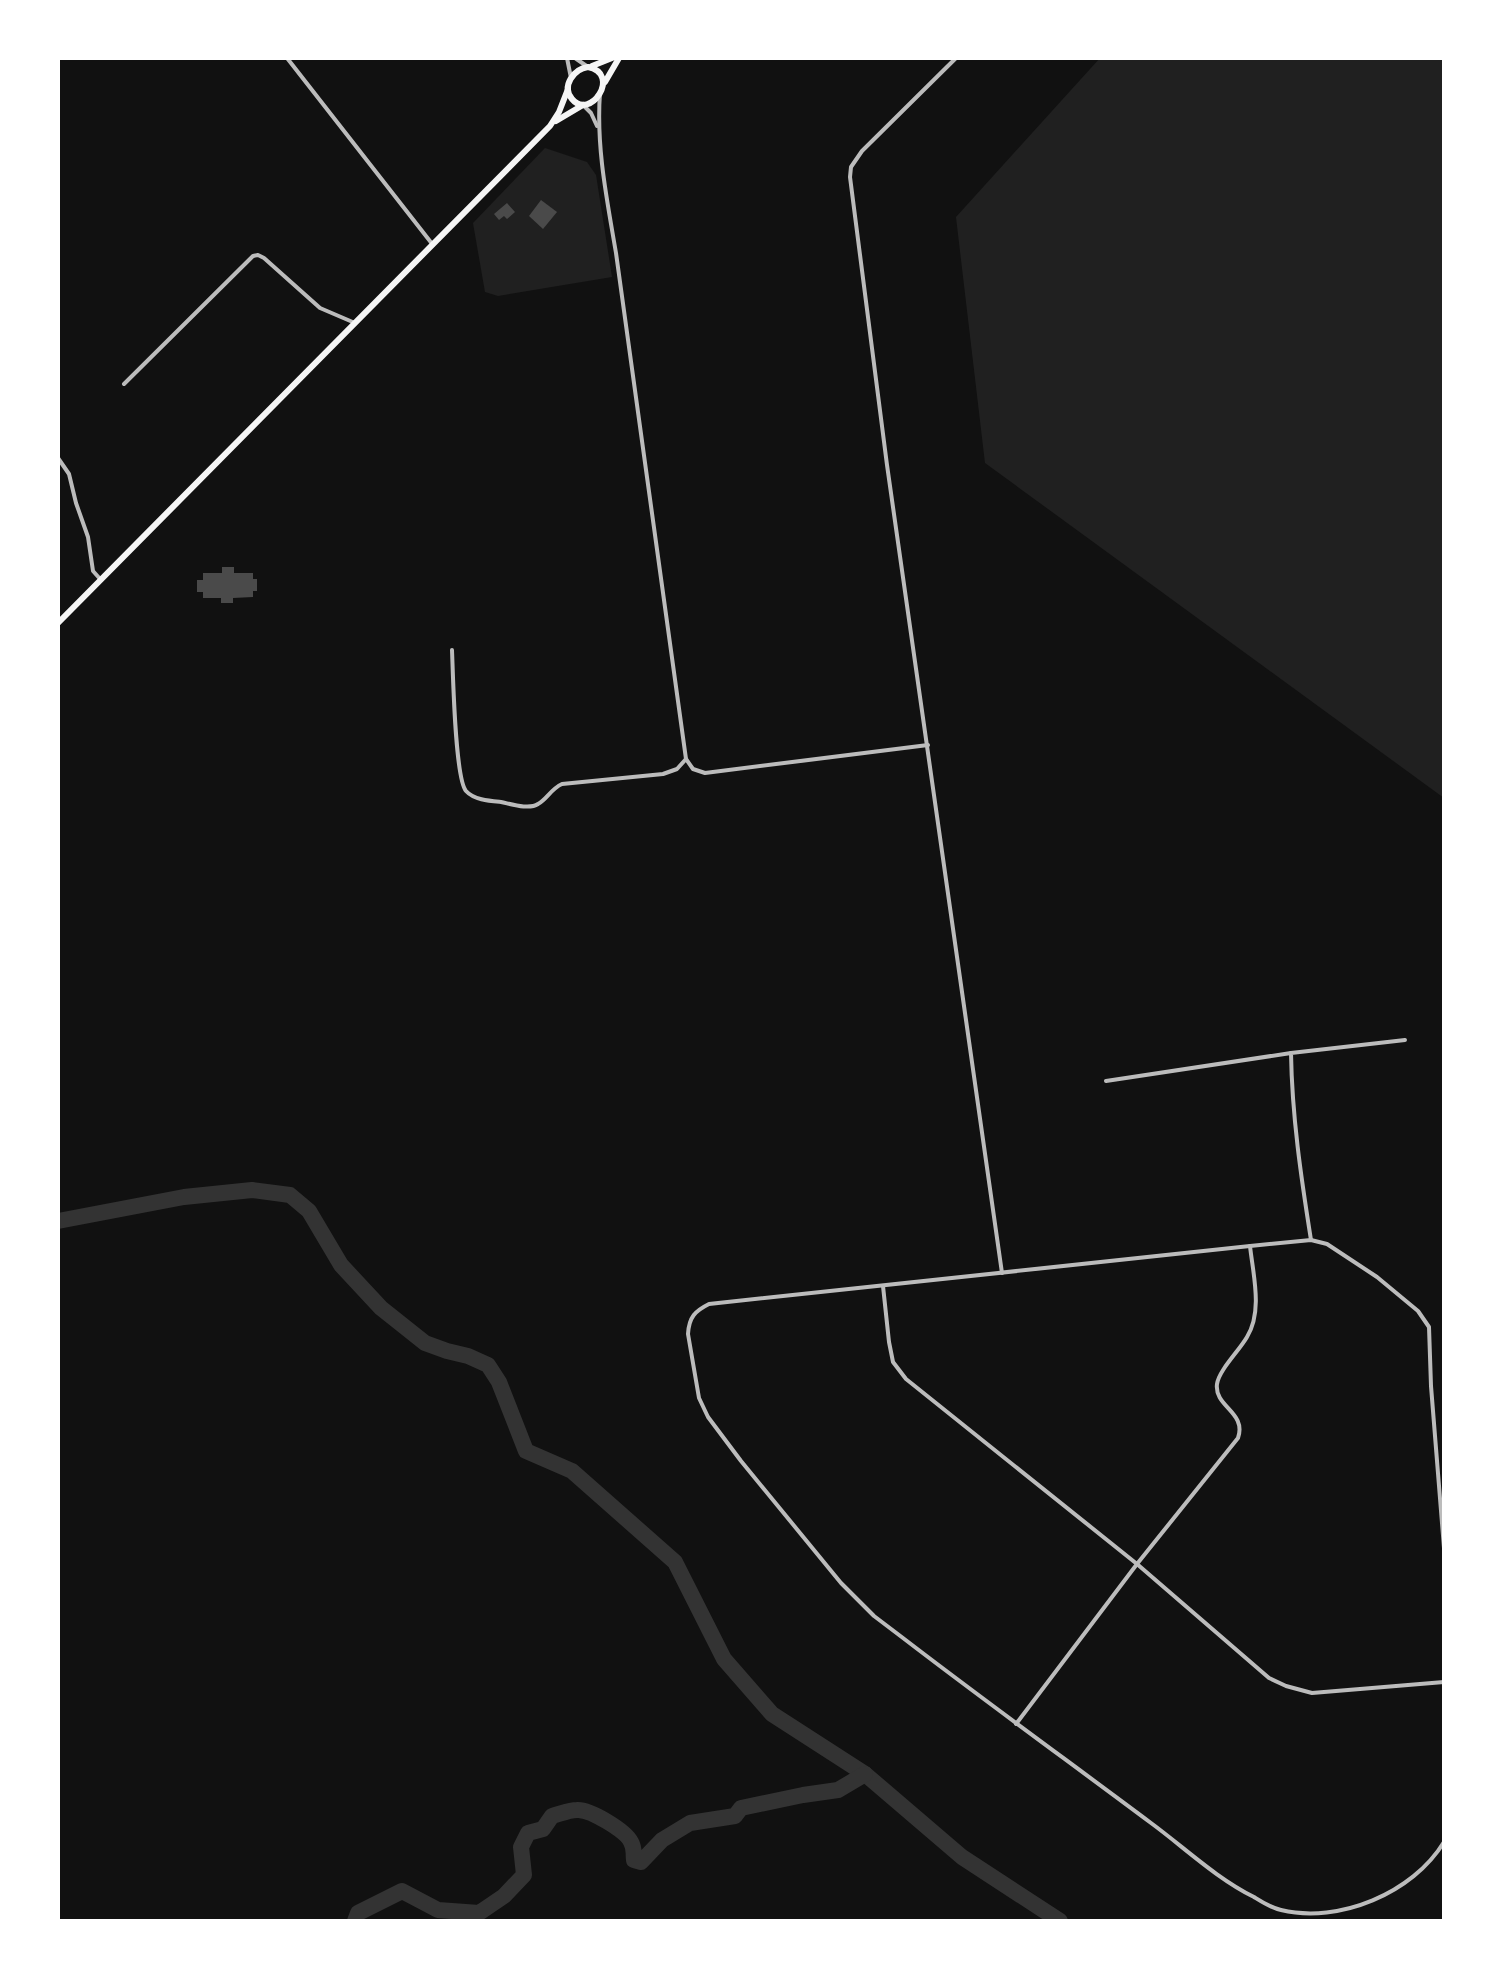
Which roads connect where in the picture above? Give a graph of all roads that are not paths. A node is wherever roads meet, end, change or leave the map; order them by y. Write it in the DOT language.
graph roads {
  1 [pos="287,58"];
  2 [pos="567,58"];
  3 [pos="575,58"];
  4 [pos="612,58"];
  5 [pos="619,58"];
  6 [pos="956,58"];
  7 [pos="588,67"];
  8 [pos="571,78"];
  9 [pos="568,89"];
  10 [pos="602,89"];
  11 [pos="583,105"];
  12 [pos="550,126"];
  13 [pos="598,129"];
  14 [pos="433,245"];
  15 [pos="355,323"];
  16 [pos="124,384"];
  17 [pos="58,458"];
  18 [pos="101,580"];
  19 [pos="58,623"];
  20 [pos="452,650"];
  21 [pos="928,745"];
  22 [pos="686,759"];
  23 [pos="1405,1040"];
  24 [pos="1291,1053"];
  25 [pos="1106,1081"];
  26 [pos="1311,1240"];
  27 [pos="1250,1246"];
  28 [pos="1002,1273"];
  29 [pos="883,1286"];
  30 [pos="1444,1548"];
  31 [pos="1137,1564"];
  32 [pos="1444,1682"];
  33 [pos="1016,1724"];
  34 [pos="1444,1842"];
  1 -- 14 [label="street"];
  2 -- 8 [label="street"];
  3 -- 7 [label="street"];
  4 -- 7 [label="main road"];
  5 -- 10 [label="main road"];
  6 -- 21 [label="street"];
  7 -- 8 [label="main road"];
  7 -- 10 [label="main road"];
  8 -- 9 [label="main road"];
  9 -- 11 [label="main road"];
  9 -- 12 [label="main road"];
  10 -- 11 [label="main road"];
  10 -- 13 [label="street"];
  11 -- 12 [label="main road"];
  11 -- 13 [label="street"];
  12 -- 14 [label="main road"];
  13 -- 22 [label="street"];
  14 -- 15 [label="main road"];
  15 -- 16 [label="street"];
  15 -- 18 [label="main road"];
  17 -- 18 [label="street"];
  18 -- 19 [label="main road"];
  20 -- 22 [label="street"];
  21 -- 22 [label="street"];
  21 -- 28 [label="street"];
  23 -- 24 [label="street"];
  24 -- 25 [label="street"];
  24 -- 26 [label="street"];
  26 -- 27 [label="street"];
  26 -- 30 [label="street"];
  27 -- 28 [label="street"];
  27 -- 31 [label="street"];
  28 -- 29 [label="street"];
  29 -- 31 [label="street"];
  29 -- 33 [label="street"];
  31 -- 32 [label="street"];
  31 -- 33 [label="street"];
  33 -- 34 [label="street"];
}
